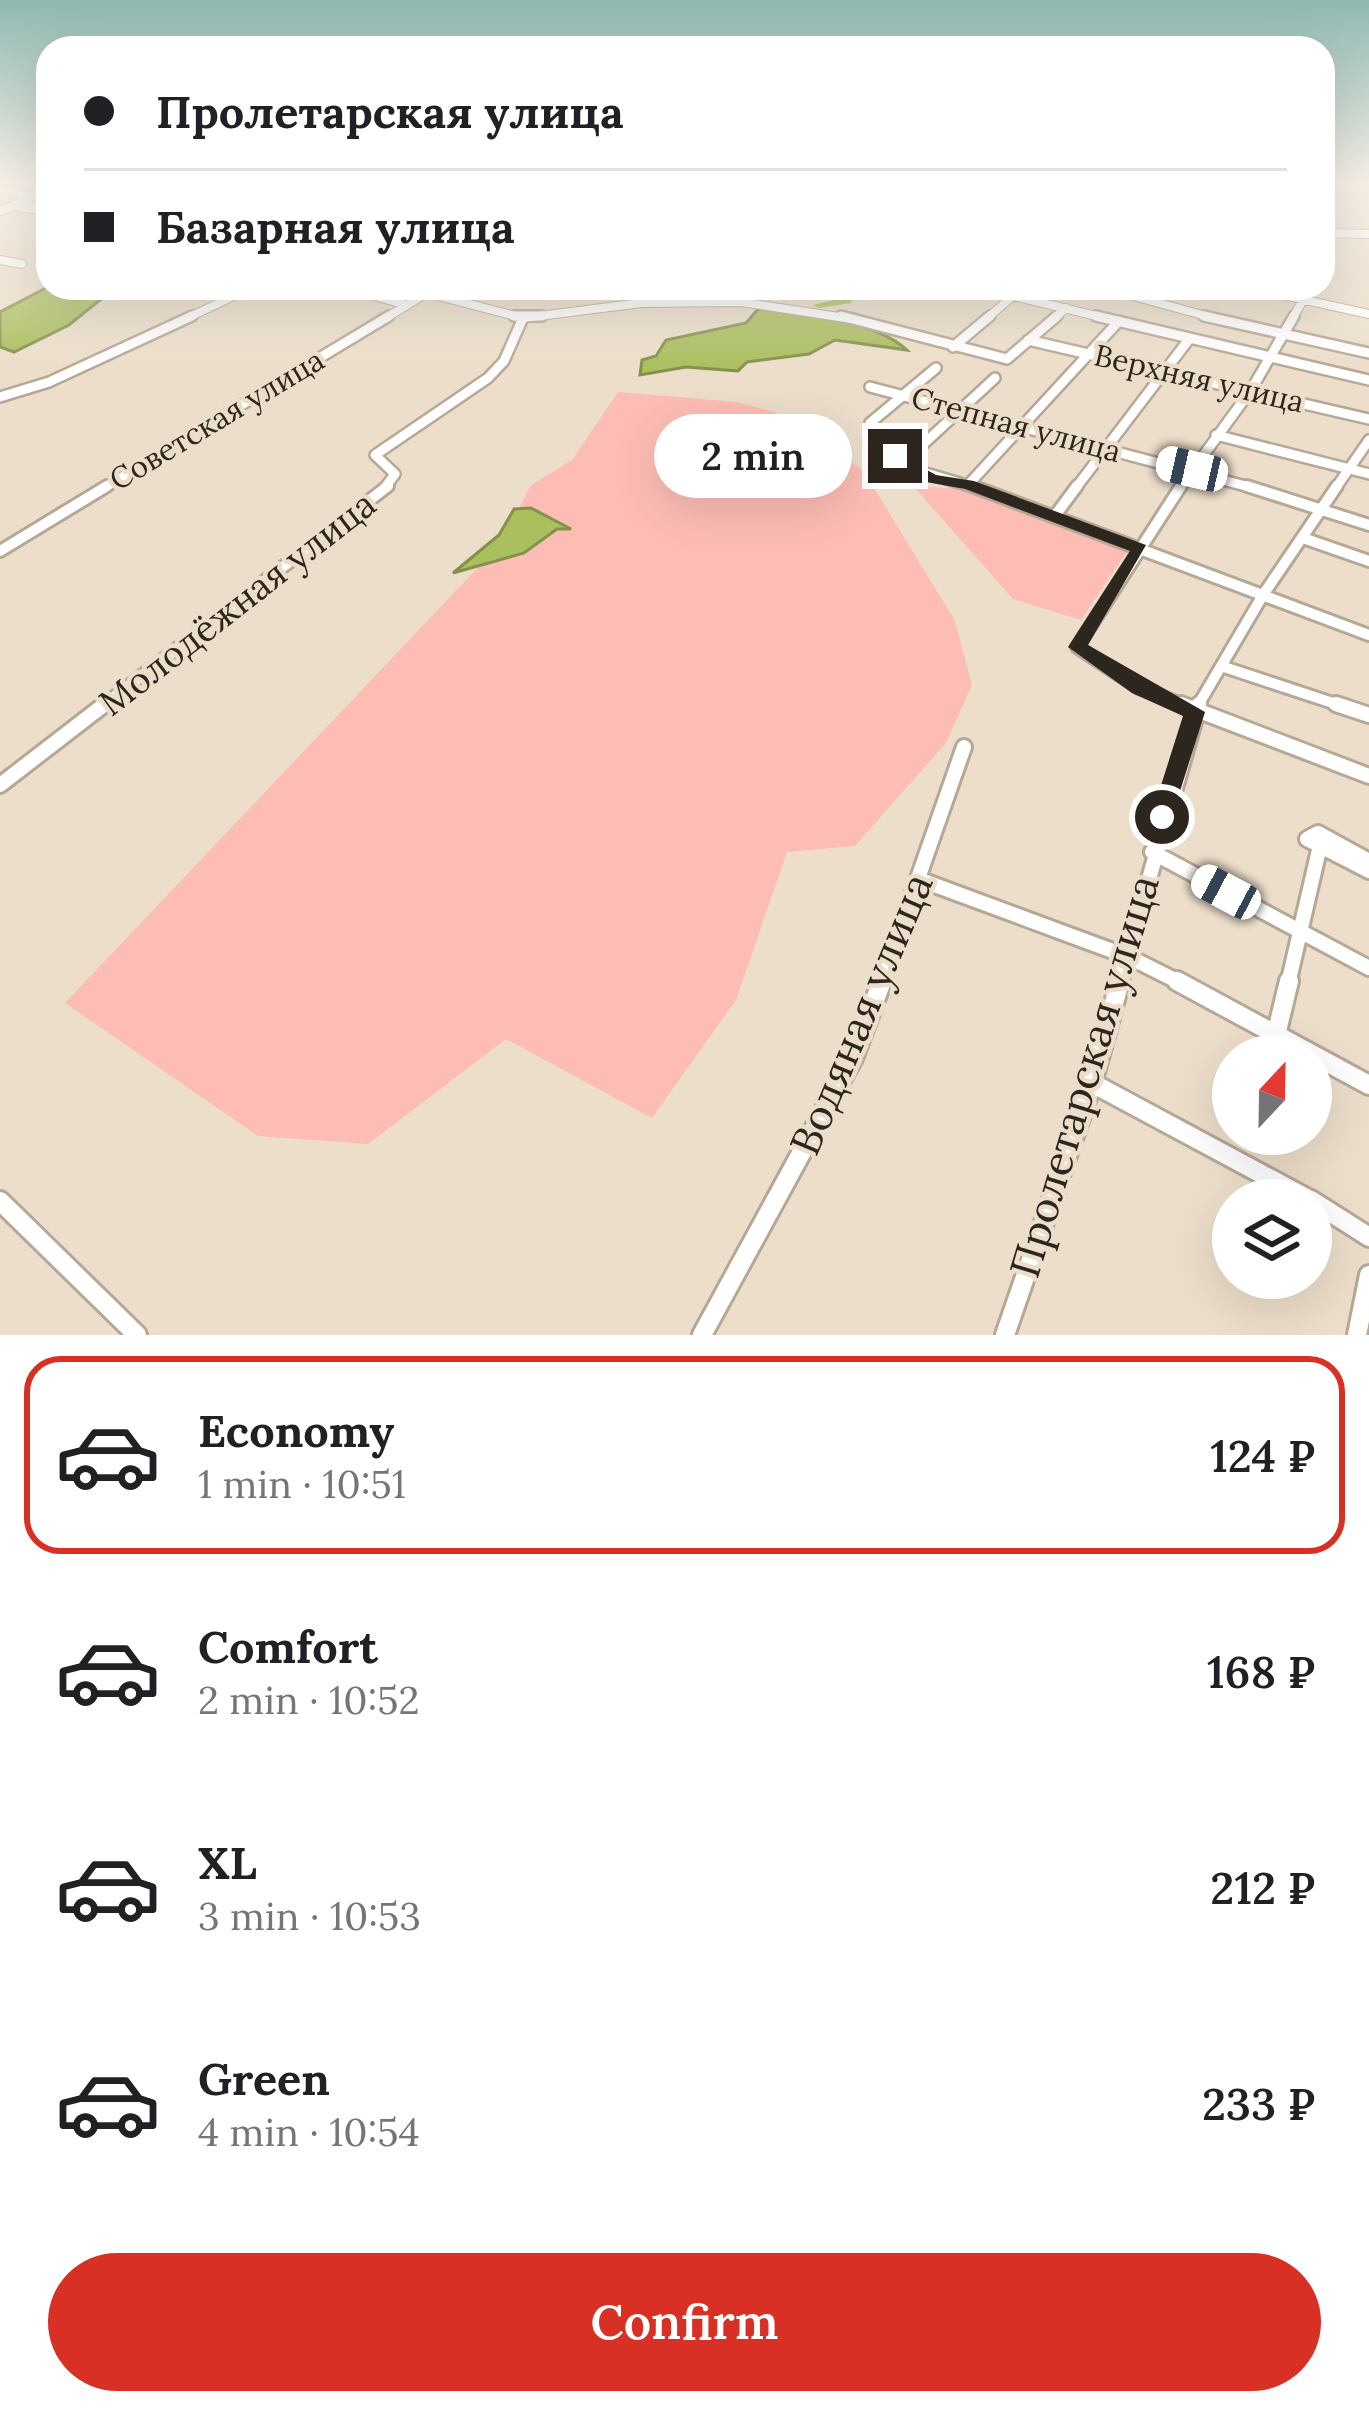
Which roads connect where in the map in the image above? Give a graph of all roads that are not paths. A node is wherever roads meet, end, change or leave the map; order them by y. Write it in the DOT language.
graph roads {
  1 [pos="0,260"];
  2 [pos="22,264"];
  3 [pos="225,300"];
  4 [pos="389,300"];
  5 [pos="415,300"];
  6 [pos="461,300"];
  7 [pos="736,300"];
  8 [pos="1008,300"];
  9 [pos="1031,300"];
  10 [pos="1144,300"];
  11 [pos="1304,300"];
  12 [pos="741,302"];
  13 [pos="406,305"];
  14 [pos="1066,308"];
  15 [pos="1369,314"];
  16 [pos="523,318"];
  17 [pos="1119,321"];
  18 [pos="1281,334"];
  19 [pos="1190,338"];
  20 [pos="1028,340"];
  21 [pos="953,347"];
  22 [pos="1369,353"];
  23 [pos="1088,355"];
  24 [pos="1269,356"];
  25 [pos="935,368"];
  26 [pos="1166,371"];
  27 [pos="995,378"];
  28 [pos="1369,380"];
  29 [pos="870,387"];
  30 [pos="1251,390"];
  31 [pos="904,395"];
  32 [pos="0,397"];
  33 [pos="958,410"];
  34 [pos="1369,419"];
  35 [pos="1021,427"];
  36 [pos="1216,435"];
  37 [pos="1369,440"];
  38 [pos="1104,448"];
  39 [pos="903,463"];
  40 [pos="1192,469"];
  41 [pos="1360,472"];
  42 [pos="968,484"];
  43 [pos="1324,510"];
  44 [pos="1054,518"];
  45 [pos="1369,525"];
  46 [pos="1303,538"];
  47 [pos="1140,549"];
  48 [pos="0,551"];
  49 [pos="1369,562"];
  50 [pos="1263,595"];
  51 [pos="1369,635"];
  52 [pos="1221,666"];
  53 [pos="1195,712"];
  54 [pos="1369,715"];
  55 [pos="964,747"];
  56 [pos="1369,776"];
  57 [pos="0,785"];
  58 [pos="1319,850"];
  59 [pos="1151,852"];
  60 [pos="1369,861"];
  61 [pos="1369,872"];
  62 [pos="921,880"];
  63 [pos="1299,931"];
  64 [pos="1130,958"];
  65 [pos="1369,968"];
  66 [pos="1277,1030"];
  67 [pos="1092,1083"];
  68 [pos="1369,1085"];
  69 [pos="1272,1179"];
  70 [pos="0,1201"];
  71 [pos="1332,1213"];
  72 [pos="1369,1237"];
  73 [pos="1369,1275"];
  74 [pos="137,1335"];
  75 [pos="702,1335"];
  76 [pos="1004,1335"];
  77 [pos="1357,1335"];
  1 -- 2 [label="street"];
  3 -- 32 [label="street"];
  4 -- 13 [label="street"];
  5 -- 13 [label="street, Советская улица"];
  6 -- 16 [label="street"];
  7 -- 12 [label="street"];
  8 -- 21 [label="street"];
  9 -- 14 [label="street"];
  10 -- 18 [label="street"];
  11 -- 15 [label="street"];
  11 -- 18 [label="street"];
  12 -- 16 [label="street"];
  12 -- 21 [label="street"];
  13 -- 48 [label="street, Советская улица"];
  14 -- 17 [label="street"];
  14 -- 20 [label="street"];
  16 -- 57 [label="street, Молодёжная улица"];
  17 -- 19 [label="street"];
  17 -- 23 [label="street"];
  18 -- 22 [label="street"];
  18 -- 24 [label="street"];
  19 -- 24 [label="street"];
  19 -- 26 [label="street"];
  20 -- 21 [label="street"];
  20 -- 23 [label="street, Верхняя улица"];
  23 -- 26 [label="street, Верхняя улица"];
  23 -- 35 [label="street"];
  24 -- 28 [label="street"];
  24 -- 30 [label="street"];
  25 -- 31 [label="street"];
  26 -- 30 [label="street, Верхняя улица"];
  26 -- 38 [label="street"];
  27 -- 33 [label="street"];
  29 -- 31 [label="street, Степная улица"];
  30 -- 34 [label="street, Верхняя улица"];
  30 -- 36 [label="street"];
  31 -- 33 [label="street, Степная улица"];
  31 -- 39 [label="street"];
  33 -- 35 [label="street, Степная улица"];
  33 -- 39 [label="street"];
  35 -- 38 [label="street, Степная улица"];
  35 -- 42 [label="street"];
  36 -- 40 [label="street"];
  36 -- 41 [label="street"];
  37 -- 41 [label="street, Пролетарская улица"];
  38 -- 40 [label="street, Степная улица"];
  38 -- 44 [label="street"];
  39 -- 42 [label="street"];
  40 -- 43 [label="street, Степная улица"];
  40 -- 47 [label="street"];
  41 -- 43 [label="street, Пролетарская улица"];
  42 -- 44 [label="street"];
  43 -- 45 [label="street, Степная улица"];
  43 -- 46 [label="street, Пролетарская улица"];
  44 -- 47 [label="street"];
  46 -- 49 [label="street"];
  46 -- 50 [label="street, Пролетарская улица"];
  47 -- 50 [label="street"];
  47 -- 53 [label="street"];
  50 -- 51 [label="street"];
  50 -- 52 [label="street, Пролетарская улица"];
  52 -- 53 [label="street, Пролетарская улица"];
  52 -- 54 [label="street"];
  53 -- 56 [label="street"];
  53 -- 59 [label="street, Пролетарская улица"];
  55 -- 62 [label="street, Водяная улица"];
  58 -- 60 [label="street"];
  58 -- 61 [label="street"];
  58 -- 63 [label="street"];
  59 -- 63 [label="street"];
  59 -- 64 [label="street, Пролетарская улица"];
  62 -- 64 [label="street"];
  62 -- 75 [label="street, Водяная улица"];
  63 -- 65 [label="street"];
  63 -- 66 [label="street"];
  64 -- 66 [label="street"];
  64 -- 67 [label="street, Пролетарская улица"];
  66 -- 68 [label="street"];
  67 -- 69 [label="street"];
  67 -- 76 [label="street, Пролетарская улица"];
  70 -- 74 [label="street"];
  71 -- 72 [label="street"];
  73 -- 77 [label="street"];
}
